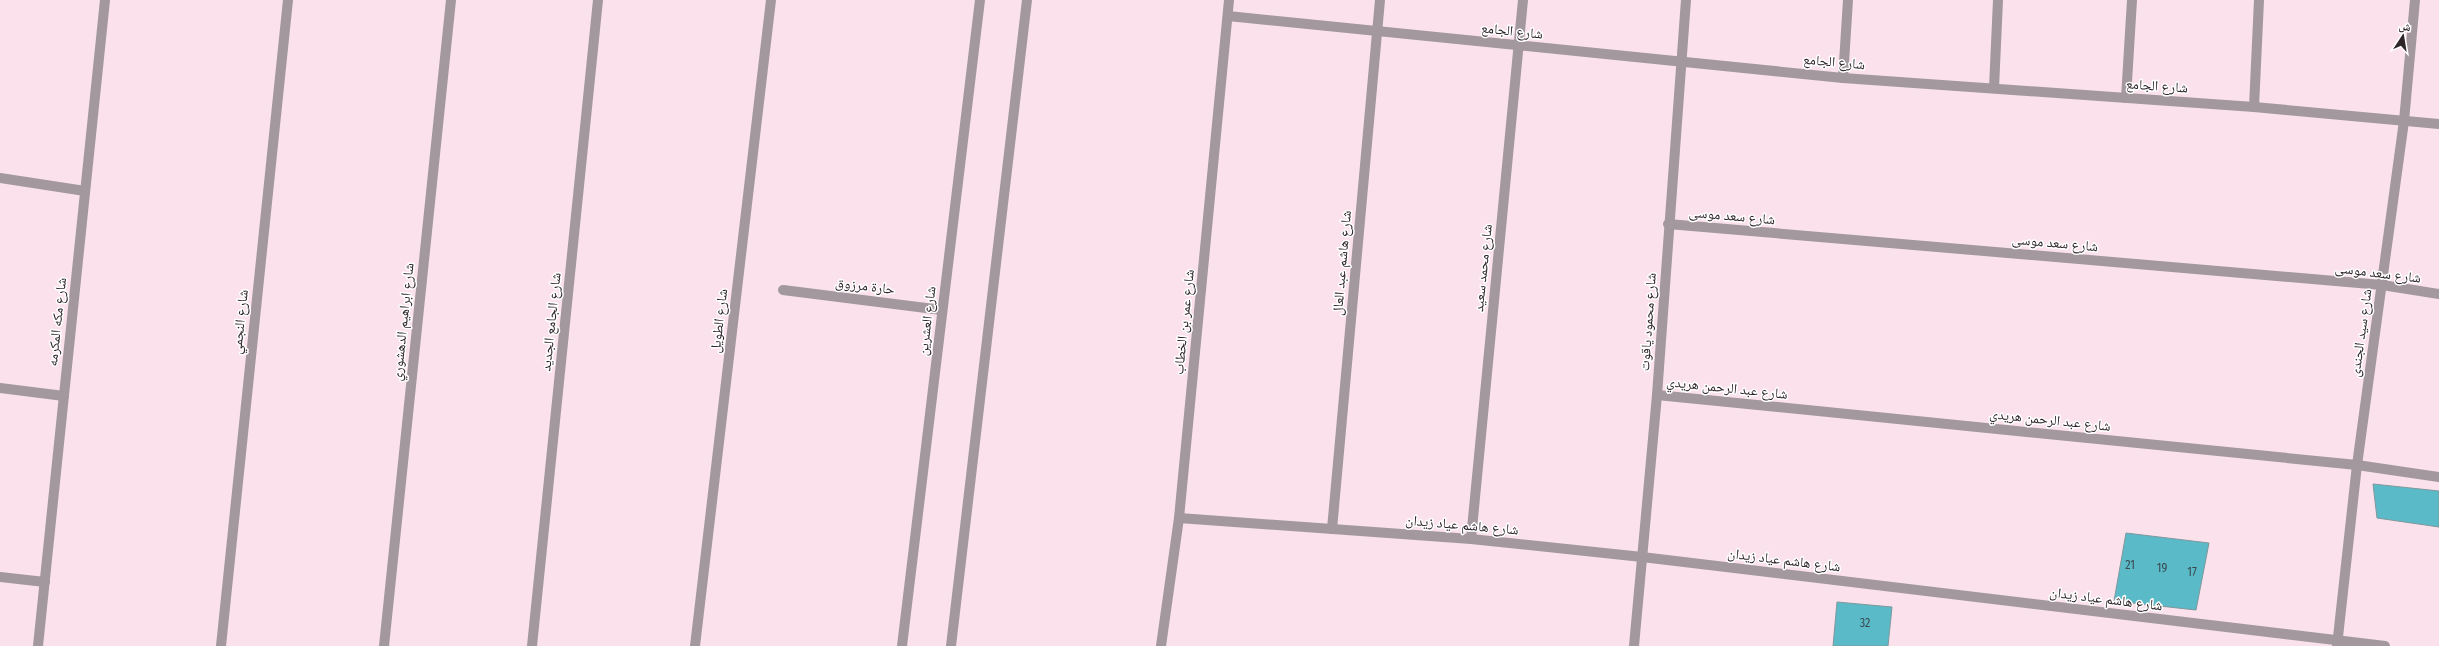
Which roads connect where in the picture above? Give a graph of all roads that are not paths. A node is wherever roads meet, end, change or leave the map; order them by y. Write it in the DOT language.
graph roads {
  1 [pos="105,0"];
  2 [pos="288,0"];
  3 [pos="451,0"];
  4 [pos="598,0"];
  5 [pos="771,0"];
  6 [pos="980,0"];
  7 [pos="1027,0"];
  8 [pos="1229,0"];
  9 [pos="1380,0"];
  10 [pos="1523,0"];
  11 [pos="1686,0"];
  12 [pos="1848,0"];
  13 [pos="1998,0"];
  14 [pos="2132,0"];
  15 [pos="2259,0"];
  16 [pos="2415,0"];
  17 [pos="1228,16"];
  18 [pos="1378,32"];
  19 [pos="1519,46"];
  20 [pos="1680,62"];
  21 [pos="1843,78"];
  22 [pos="1994,88"];
  23 [pos="2126,98"];
  24 [pos="2254,107"];
  25 [pos="2404,121"];
  26 [pos="2439,124"];
  27 [pos="0,178"];
  28 [pos="85,191"];
  29 [pos="1668,224"];
  30 [pos="2382,285"];
  31 [pos="783,290"];
  32 [pos="2439,294"];
  33 [pos="942,310"];
  34 [pos="0,388"];
  35 [pos="1657,395"];
  36 [pos="64,396"];
  37 [pos="2356,465"];
  38 [pos="2439,477"];
  39 [pos="1179,518"];
  40 [pos="1332,529"];
  41 [pos="1471,539"];
  42 [pos="1642,557"];
  43 [pos="0,577"];
  44 [pos="45,582"];
  45 [pos="2337,643"];
  46 [pos="38,646"];
  47 [pos="221,646"];
  48 [pos="384,646"];
  49 [pos="532,646"];
  50 [pos="695,646"];
  51 [pos="902,646"];
  52 [pos="951,646"];
  53 [pos="1161,646"];
  54 [pos="1634,646"];
  55 [pos="2385,646"];
  1 -- 28 [label="street, شارع مكه المكرمه"];
  2 -- 47 [label="street, شارع النجمي"];
  3 -- 48 [label="street, شارع ابراهيم الدهشوري"];
  4 -- 49 [label="street, شارع الجامع الجديد"];
  5 -- 50 [label="street, شارع الطويل"];
  6 -- 33 [label="street, شارع العشرين"];
  7 -- 52 [label="street"];
  8 -- 17 [label="street, شارع عمر بن الخطاب"];
  9 -- 18 [label="street, شارع هاشم عبد العال"];
  10 -- 19 [label="street, شارع محمد سعيد"];
  11 -- 20 [label="street, شارع محمود ياقوت"];
  12 -- 21 [label="street"];
  13 -- 22 [label="street"];
  14 -- 23 [label="street"];
  15 -- 24 [label="street"];
  16 -- 25 [label="street, شارع سيد الجندى"];
  17 -- 18 [label="street, شارع الجامع"];
  17 -- 39 [label="street, شارع عمر بن الخطاب"];
  18 -- 19 [label="street, شارع الجامع"];
  18 -- 40 [label="street, شارع هاشم عبد العال"];
  19 -- 20 [label="street, شارع الجامع"];
  19 -- 41 [label="street, شارع محمد سعيد"];
  20 -- 21 [label="street, شارع الجامع"];
  20 -- 29 [label="street, شارع محمود ياقوت"];
  21 -- 22 [label="street, شارع الجامع"];
  22 -- 23 [label="street, شارع الجامع"];
  23 -- 24 [label="street, شارع الجامع"];
  24 -- 25 [label="street, شارع الجامع"];
  25 -- 26 [label="street, شارع الجامع"];
  25 -- 30 [label="street, شارع سيد الجندى"];
  27 -- 28 [label="street"];
  28 -- 36 [label="street, شارع مكه المكرمه"];
  29 -- 30 [label="street, شارع سعد موسى"];
  29 -- 35 [label="street, شارع محمود ياقوت"];
  30 -- 32 [label="street, شارع سعد موسى"];
  30 -- 37 [label="street, شارع سيد الجندى"];
  31 -- 33 [label="street, حارة مرزوق"];
  33 -- 51 [label="street, شارع العشرين"];
  34 -- 36 [label="street"];
  35 -- 37 [label="street, شارع عبد الرحمن هريدي"];
  35 -- 42 [label="street, شارع محمود ياقوت"];
  36 -- 44 [label="street, شارع مكه المكرمه"];
  37 -- 38 [label="street, شارع عبد الرحمن هريدي"];
  37 -- 45 [label="street, شارع سيد الجندى"];
  39 -- 40 [label="street, شارع هاشم عياد زيدان"];
  39 -- 53 [label="street, شارع عمر بن الخطاب"];
  40 -- 41 [label="street, شارع هاشم عياد زيدان"];
  41 -- 42 [label="street, شارع هاشم عياد زيدان"];
  42 -- 45 [label="street, شارع هاشم عياد زيدان"];
  42 -- 54 [label="street, شارع محمود ياقوت"];
  43 -- 44 [label="street"];
  44 -- 46 [label="street, شارع مكه المكرمه"];
  45 -- 55 [label="street, شارع هاشم عياد زيدان"];
}
